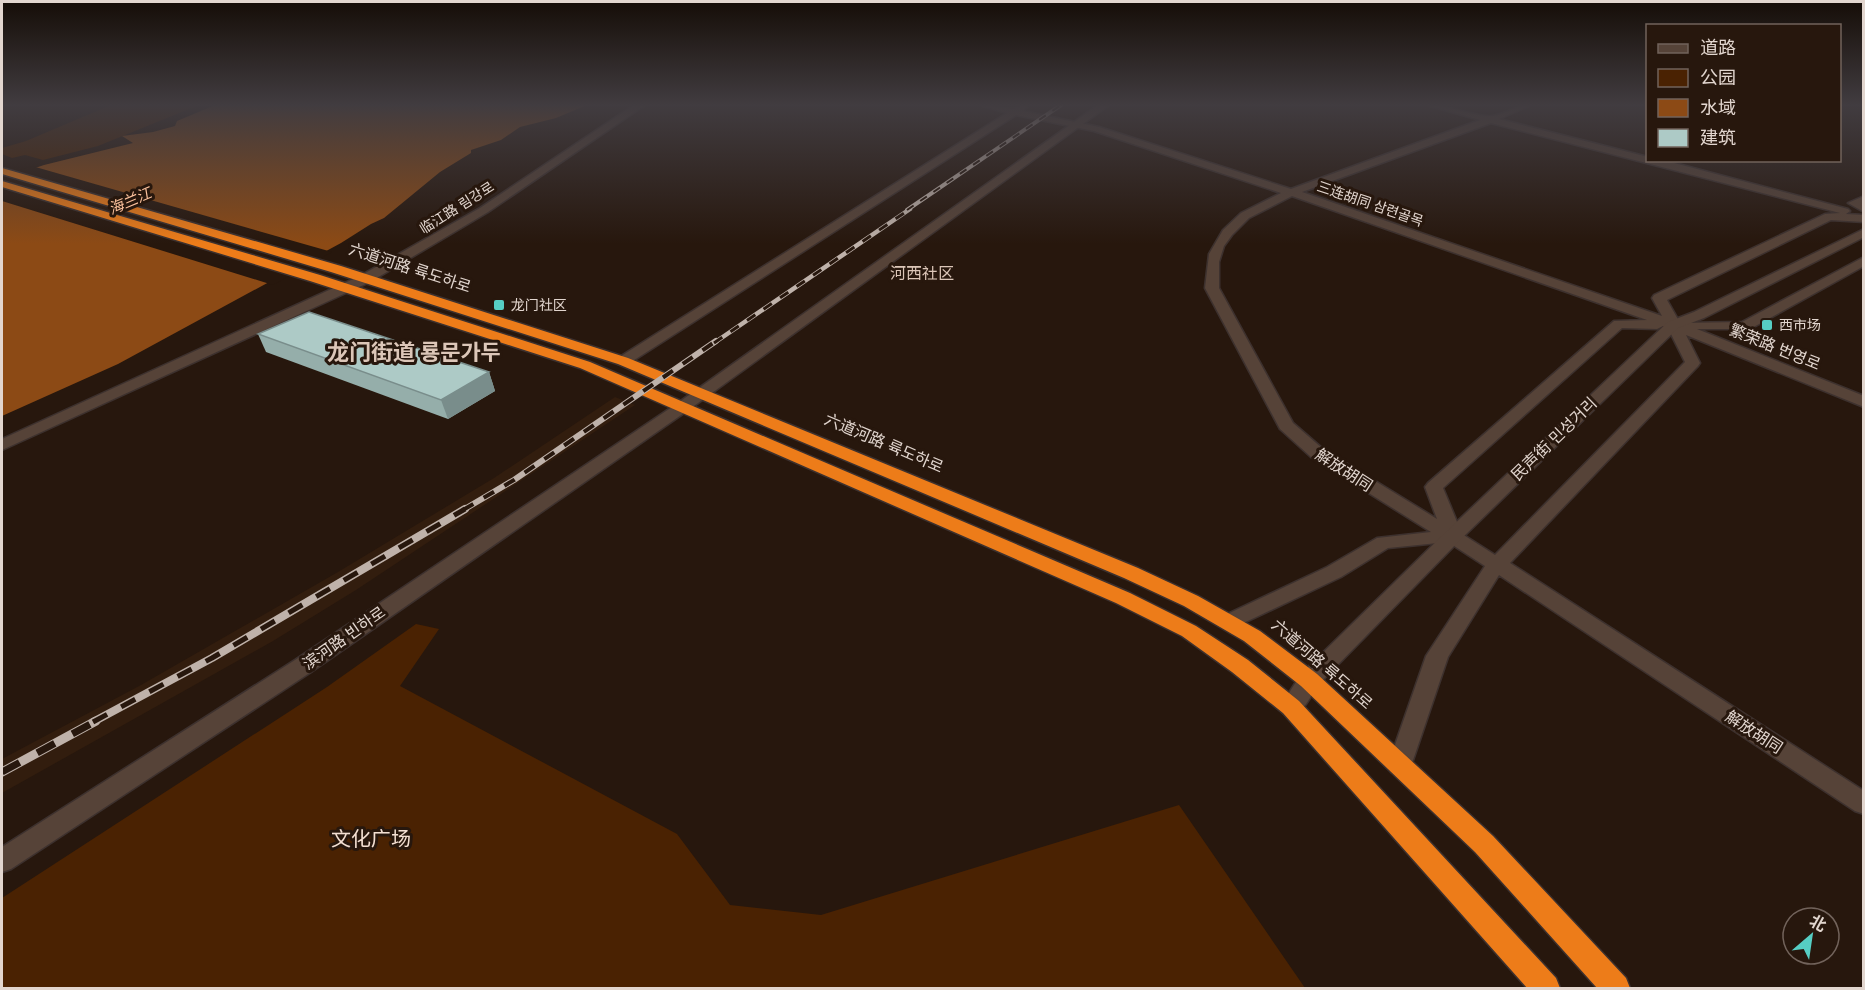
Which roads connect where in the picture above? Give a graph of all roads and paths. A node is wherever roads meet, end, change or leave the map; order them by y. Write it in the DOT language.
graph roads {
  1 [pos="571,151"];
  2 [pos="952,151"];
  3 [pos="1040,151"];
  4 [pos="1163,151"];
  5 [pos="1406,151"];
  6 [pos="1613,151"];
  7 [pos="1646,159"];
  8 [pos="1656,162"];
  9 [pos="2,171"];
  10 [pos="2,184"];
  11 [pos="1293,193"];
  12 [pos="1863,199"];
  13 [pos="1863,209"];
  14 [pos="1863,217"];
  15 [pos="1863,232"];
  16 [pos="1863,261"];
  17 [pos="365,279"];
  18 [pos="345,289"];
  19 [pos="1673,325"];
  20 [pos="623,361"];
  21 [pos="701,393"];
  22 [pos="1863,402"];
  23 [pos="681,408"];
  24 [pos="2,445"];
  25 [pos="1454,536"];
  26 [pos="1498,565"];
  27 [pos="1228,621"];
  28 [pos="1309,680"];
  29 [pos="1291,707"];
  30 [pos="1400,765"];
  31 [pos="1863,804"];
  32 [pos="2,861"];
  33 [pos="1546,988"];
  34 [pos="1616,988"];
  1 -- 17 [label="street, 临江路 림강로"];
  2 -- 20 [label="street"];
  3 -- 21 [label="street, 滨河路 빈하로"];
  4 -- 11 [label="street, 三连胡同 삼련골목"];
  5 -- 11 [label="street, 解放胡同"];
  6 -- 7 [label="street"];
  8 -- 14 [label="street"];
  9 -- 17 [label="highway, 六道河路 륙도하로"];
  10 -- 18 [label="highway"];
  11 -- 19 [label="street, 三连胡同 삼련골목"];
  11 -- 25 [label="street, 解放胡同"];
  12 -- 13 [label="street"];
  14 -- 19 [label="street"];
  15 -- 19 [label="street, 民声街 민성거리"];
  16 -- 19 [label="street"];
  17 -- 18 [label="street, 临江路 림강로"];
  17 -- 20 [label="highway, 六道河路 륙도하로"];
  18 -- 23 [label="highway"];
  18 -- 24 [label="street, 临江路 림강로"];
  19 -- 22 [label="street, 繁荣路 번영로"];
  19 -- 25 [label="street, 民声街 민성거리"];
  19 -- 25 [label="street"];
  19 -- 26 [label="street"];
  20 -- 21 [label="highway, 六道河路 륙도하로"];
  21 -- 23 [label="street, 滨河路 빈하로"];
  21 -- 27 [label="highway, 六道河路 륙도하로"];
  23 -- 29 [label="highway"];
  23 -- 32 [label="street, 滨河路 빈하로"];
  25 -- 26 [label="street, 解放胡同"];
  25 -- 27 [label="street"];
  25 -- 28 [label="street, 民声街 민성거리"];
  26 -- 30 [label="street"];
  26 -- 31 [label="street, 解放胡同"];
  27 -- 28 [label="highway, 六道河路 륙도하로"];
  28 -- 29 [label="street, 民声街 민성거리"];
  28 -- 30 [label="highway, 六道河路 륙도하로"];
  29 -- 33 [label="highway"];
  30 -- 34 [label="highway, 六道河路 륙도하로"];
}
